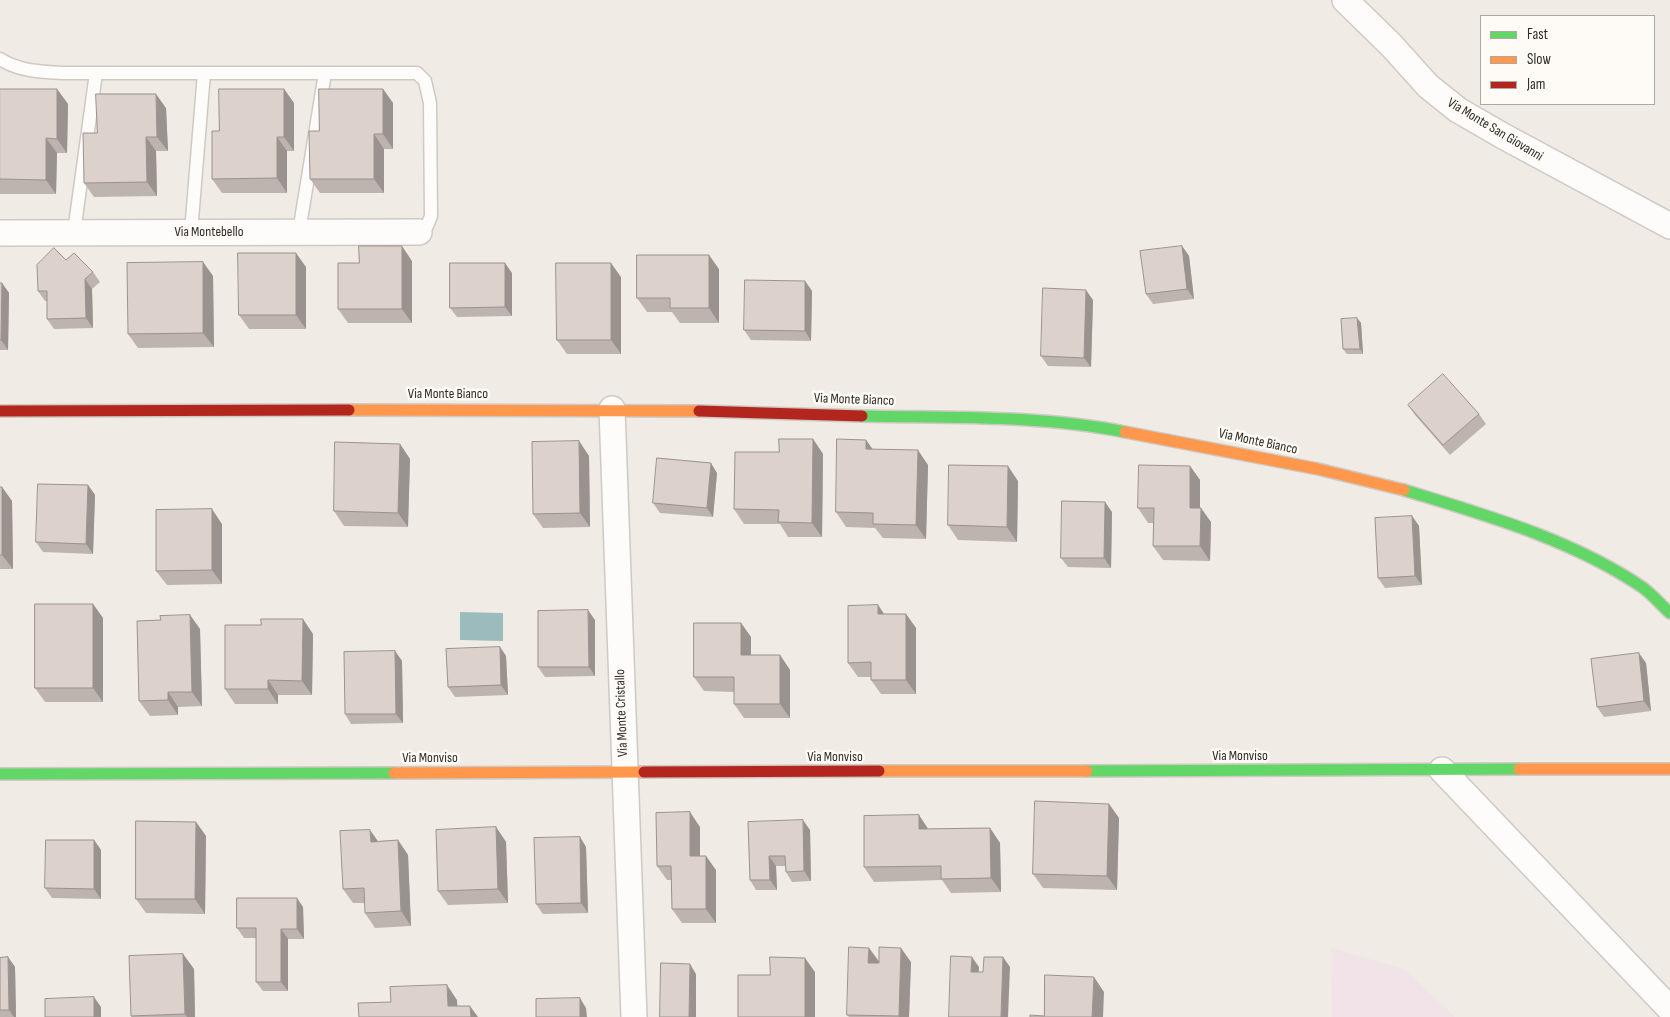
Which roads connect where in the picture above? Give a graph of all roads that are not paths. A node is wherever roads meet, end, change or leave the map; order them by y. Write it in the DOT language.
graph roads {
  1 [pos="1345,0"];
  2 [pos="0,59"];
  3 [pos="96,73"];
  4 [pos="204,73"];
  5 [pos="325,73"];
  6 [pos="1670,226"];
  7 [pos="74,232"];
  8 [pos="192,232"];
  9 [pos="300,232"];
  10 [pos="419,232"];
  11 [pos="0,233"];
  12 [pos="612,409"];
  13 [pos="0,411"];
  14 [pos="1670,613"];
  15 [pos="1670,769"];
  16 [pos="1442,770"];
  17 [pos="624,773"];
  18 [pos="0,774"];
  19 [pos="1670,1009"];
  20 [pos="634,1017"];
  1 -- 6 [label="street, Via Monte San Giovanni"];
  2 -- 3 [label="lane"];
  3 -- 4 [label="lane"];
  3 -- 7 [label="lane"];
  4 -- 5 [label="lane"];
  4 -- 8 [label="lane"];
  5 -- 9 [label="lane"];
  5 -- 10 [label="lane"];
  7 -- 8 [label="street, Via Montebello"];
  7 -- 11 [label="street, Via Montebello"];
  8 -- 9 [label="street, Via Montebello"];
  9 -- 10 [label="street, Via Montebello"];
  12 -- 13 [label="street, Via Monte Bianco"];
  12 -- 14 [label="street, Via Monte Bianco"];
  12 -- 17 [label="street, Via Monte Cristallo"];
  15 -- 16 [label="street, Via Monviso"];
  16 -- 17 [label="street, Via Monviso"];
  16 -- 19 [label="street"];
  17 -- 18 [label="street, Via Monviso"];
  17 -- 20 [label="street, Via Monte Cristallo"];
}
